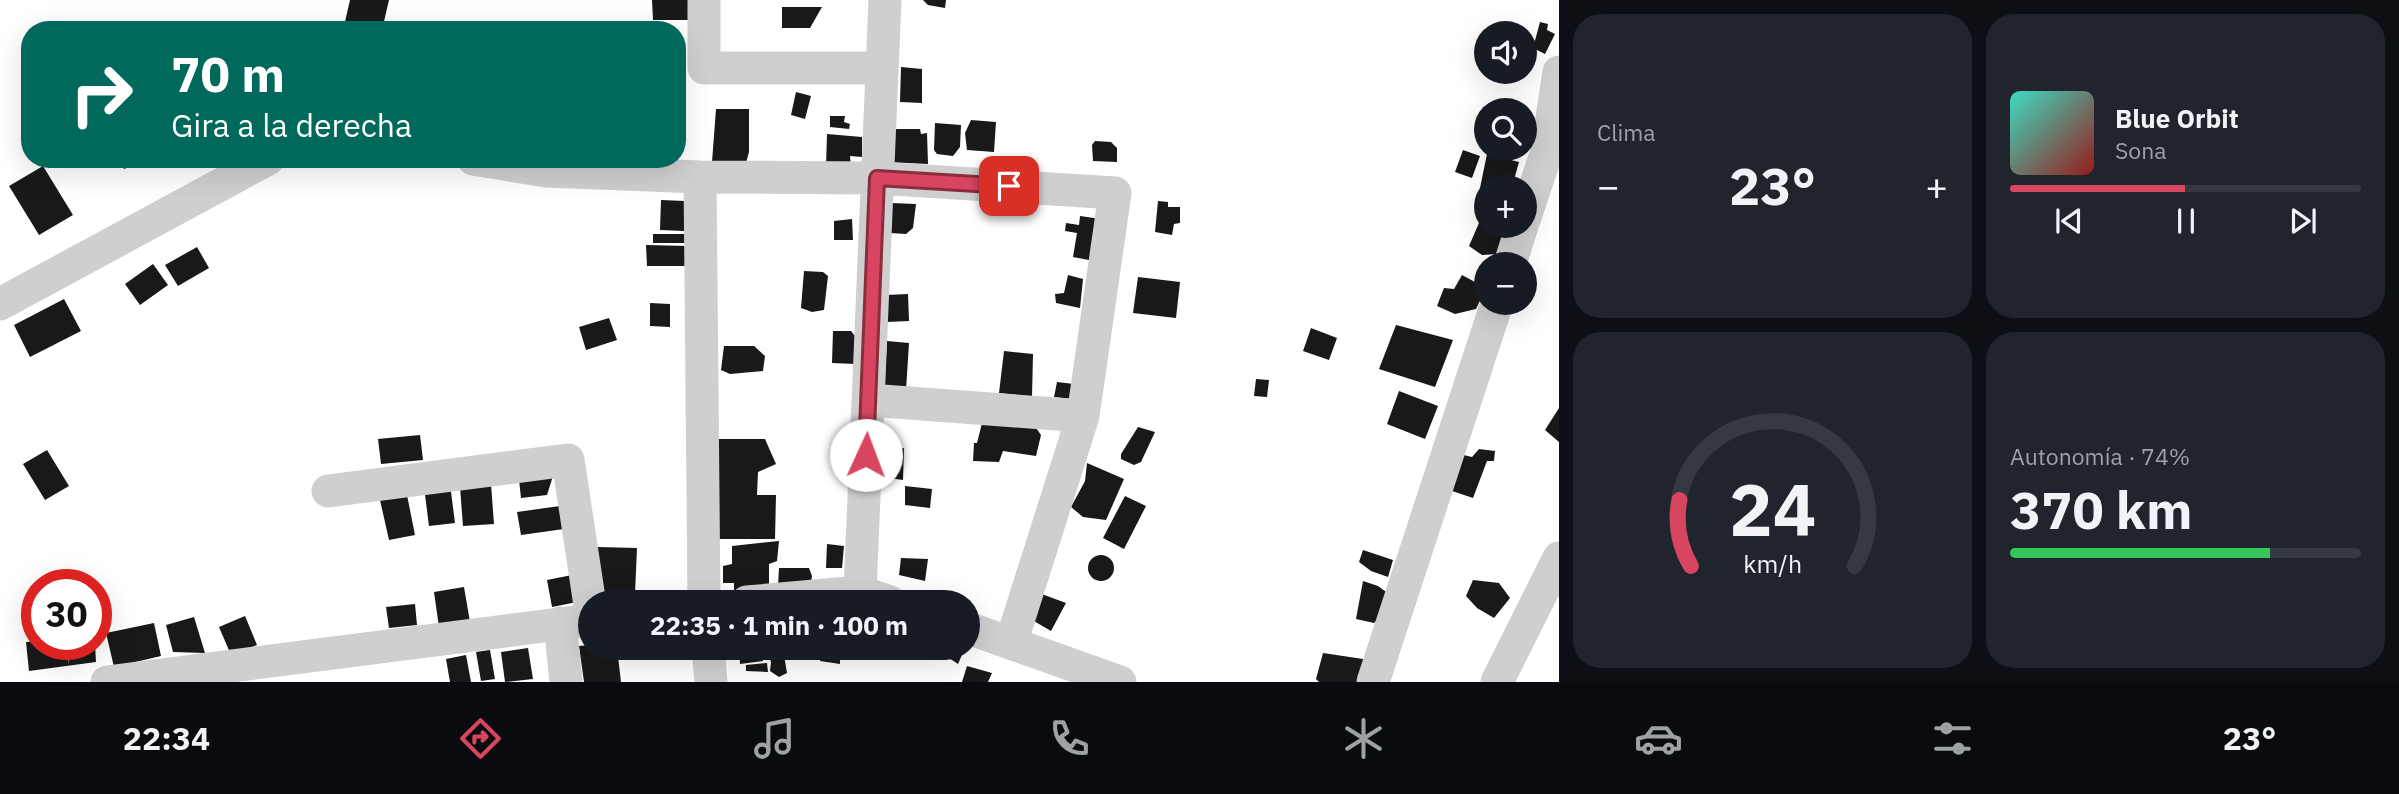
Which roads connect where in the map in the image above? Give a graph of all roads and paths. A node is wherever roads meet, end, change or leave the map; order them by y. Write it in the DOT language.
graph roads {
  1 [pos="705,0"];
  2 [pos="884,0"];
  3 [pos="882,68"];
  4 [pos="1559,72"];
  5 [pos="1553,152"];
  6 [pos="251,168"];
  7 [pos="528,168"];
  8 [pos="700,177"];
  9 [pos="877,178"];
  10 [pos="1537,190"];
  11 [pos="0,304"];
  12 [pos="1493,315"];
  13 [pos="869,400"];
  14 [pos="1083,416"];
  15 [pos="328,491"];
  16 [pos="1559,558"];
  17 [pos="588,590"];
  18 [pos="704,590"];
  19 [pos="875,590"];
  20 [pos="575,622"];
  21 [pos="980,632"];
  22 [pos="1011,643"];
  23 [pos="709,660"];
  24 [pos="107,682"];
  25 [pos="566,682"];
  26 [pos="711,682"];
  27 [pos="1120,682"];
  28 [pos="1373,682"];
  29 [pos="1497,682"];
  1 -- 3 [label="street"];
  2 -- 3 [label="street"];
  3 -- 9 [label="street"];
  4 -- 5 [label="street"];
  5 -- 10 [label="street"];
  6 -- 11 [label="street"];
  7 -- 8 [label="street"];
  8 -- 9 [label="street"];
  8 -- 18 [label="street"];
  9 -- 13 [label="street"];
  9 -- 14 [label="street"];
  12 -- 28 [label="street"];
  13 -- 14 [label="street"];
  13 -- 19 [label="street"];
  14 -- 22 [label="street"];
  15 -- 17 [label="street"];
  16 -- 29 [label="street"];
  20 -- 24 [label="street"];
  20 -- 25 [label="street"];
  21 -- 22 [label="street"];
  22 -- 27 [label="street"];
  23 -- 26 [label="street"];
}
